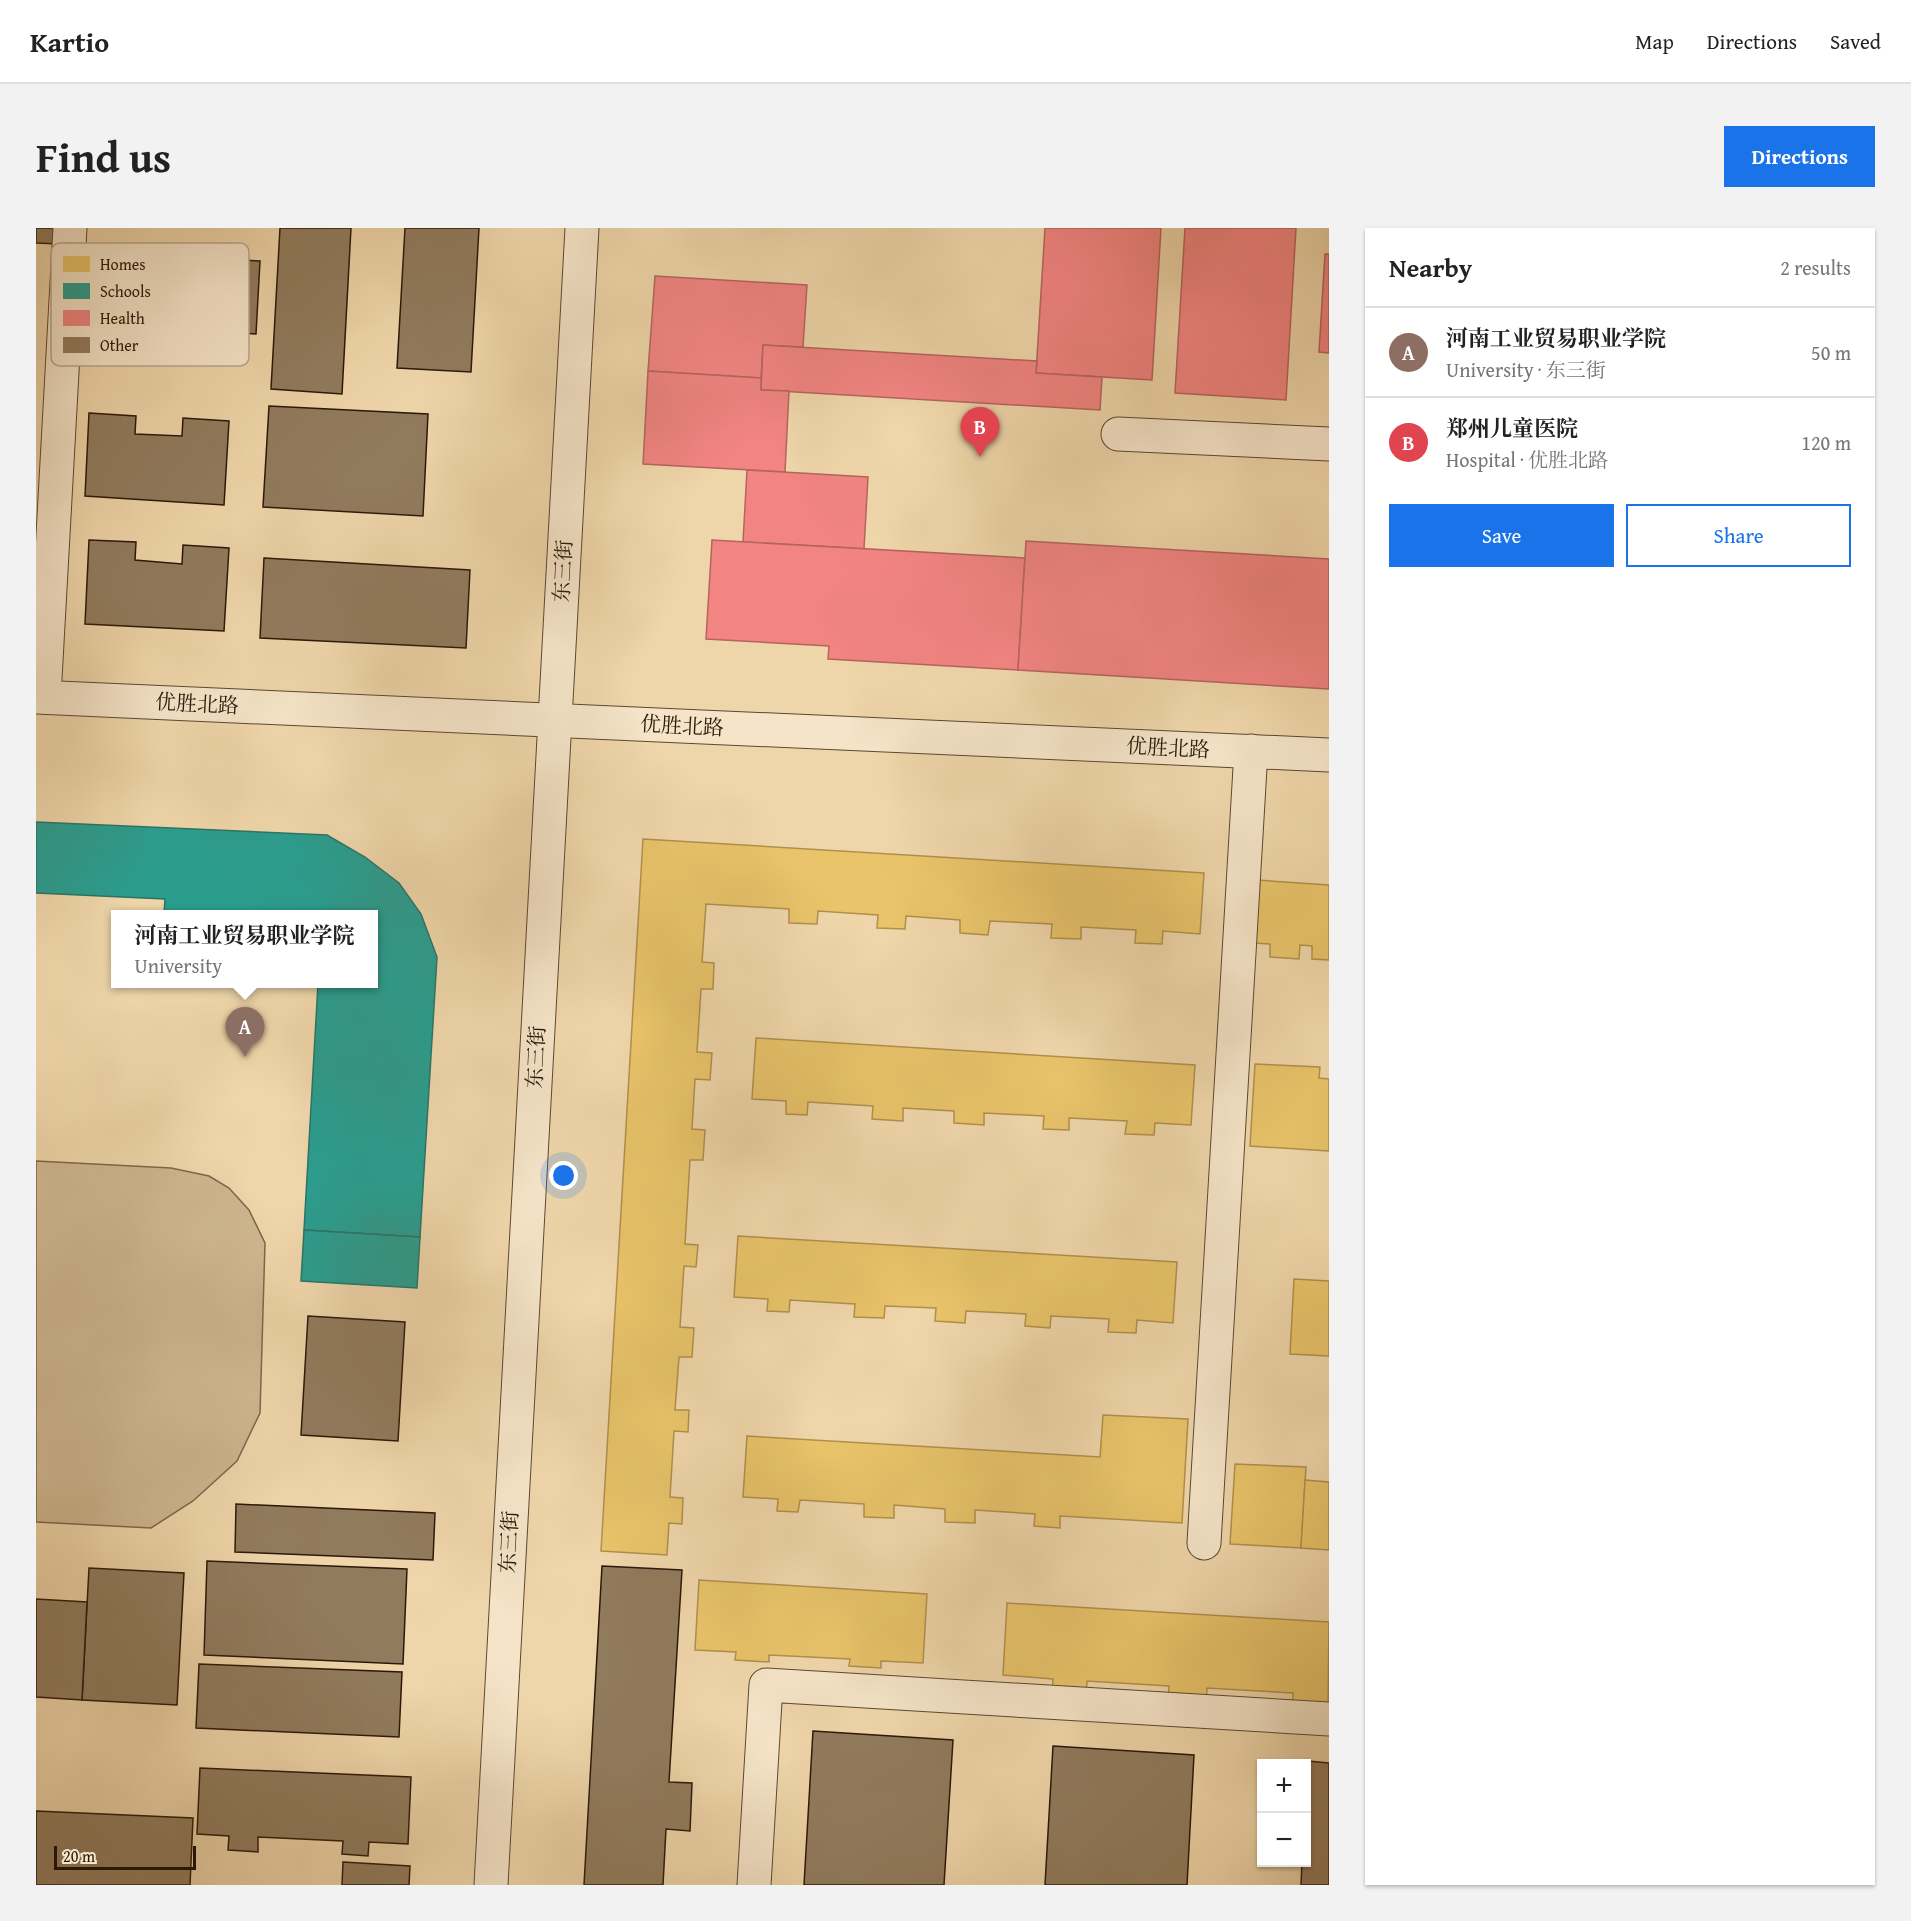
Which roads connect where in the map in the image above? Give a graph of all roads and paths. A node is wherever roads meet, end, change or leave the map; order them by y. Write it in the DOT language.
graph roads {
  1 [pos="70,228"];
  2 [pos="582,228"];
  3 [pos="69,243"];
  4 [pos="61,366"];
  5 [pos="1118,434"];
  6 [pos="1329,444"];
  7 [pos="40,697"];
  8 [pos="555,720"];
  9 [pos="1251,751"];
  10 [pos="1329,755"];
  11 [pos="1204,1543"];
  12 [pos="1329,1719"];
  13 [pos="490,1885"];
  14 [pos="754,1885"];
  1 -- 3 [label="street"];
  2 -- 8 [label="street, 东三街"];
  4 -- 7 [label="street"];
  5 -- 6 [label="street"];
  7 -- 8 [label="street, 优胜北路"];
  8 -- 9 [label="street, 优胜北路"];
  8 -- 13 [label="street, 东三街"];
  9 -- 10 [label="street, 优胜北路"];
  9 -- 11 [label="street"];
  12 -- 14 [label="street"];
}
